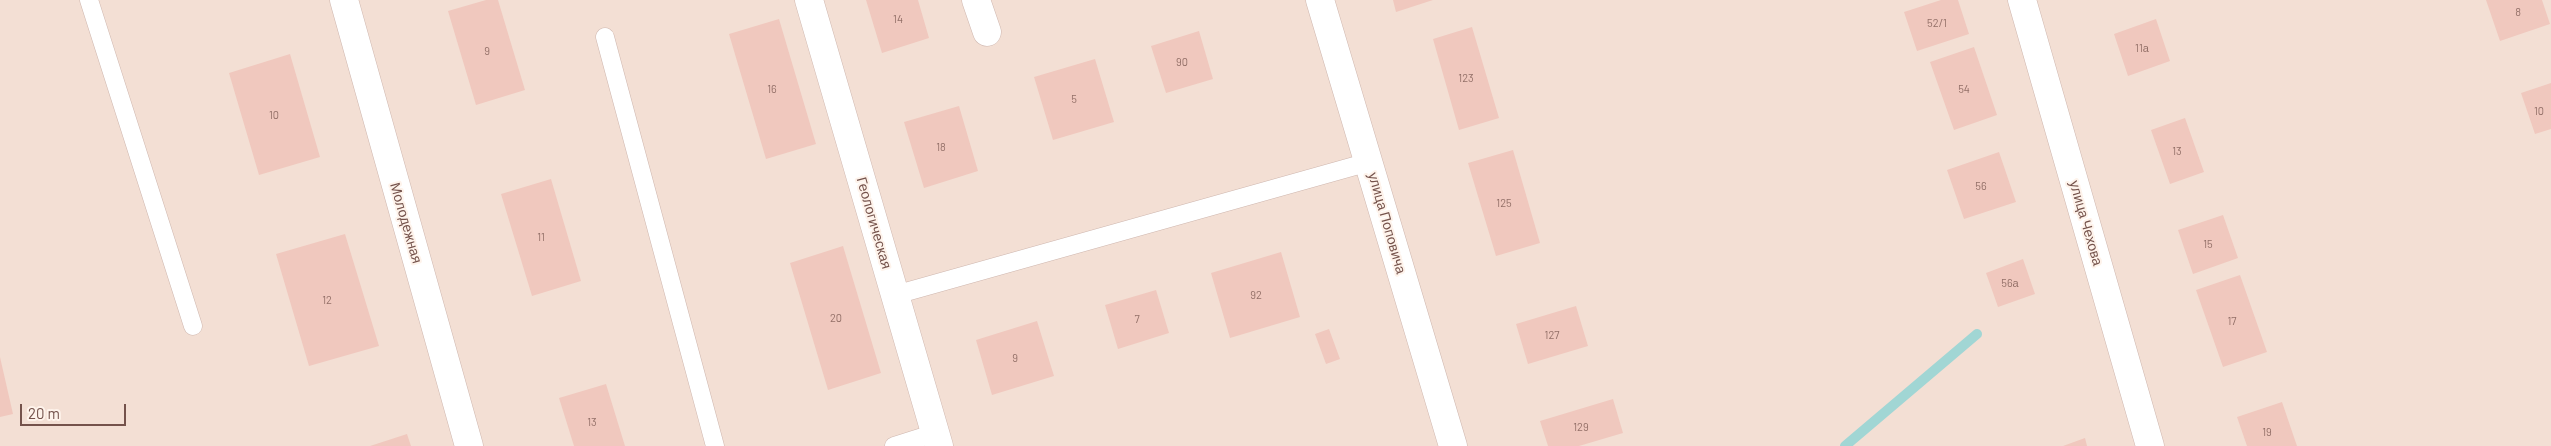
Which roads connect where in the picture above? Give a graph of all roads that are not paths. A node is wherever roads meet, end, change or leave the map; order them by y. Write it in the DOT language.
graph roads {
  1 [pos="89,0"];
  2 [pos="344,0"];
  3 [pos="809,0"];
  4 [pos="976,0"];
  5 [pos="1320,0"];
  6 [pos="2022,0"];
  7 [pos="987,32"];
  8 [pos="605,37"];
  9 [pos="1370,162"];
  10 [pos="895,295"];
  11 [pos="193,326"];
  12 [pos="937,439"];
  13 [pos="468,446"];
  14 [pos="715,446"];
  15 [pos="894,446"];
  16 [pos="1453,446"];
  17 [pos="2150,446"];
  1 -- 11 [label="lane"];
  2 -- 13 [label="street, Молодежная"];
  3 -- 10 [label="street, Геологическая"];
  4 -- 7 [label="street"];
  5 -- 9 [label="street, улица Поповича"];
  6 -- 17 [label="street, улица Чехова"];
  8 -- 14 [label="lane"];
  9 -- 10 [label="lane"];
  9 -- 16 [label="street, улица Поповича"];
  10 -- 12 [label="street, Геологическая"];
  12 -- 15 [label="lane"];
}
